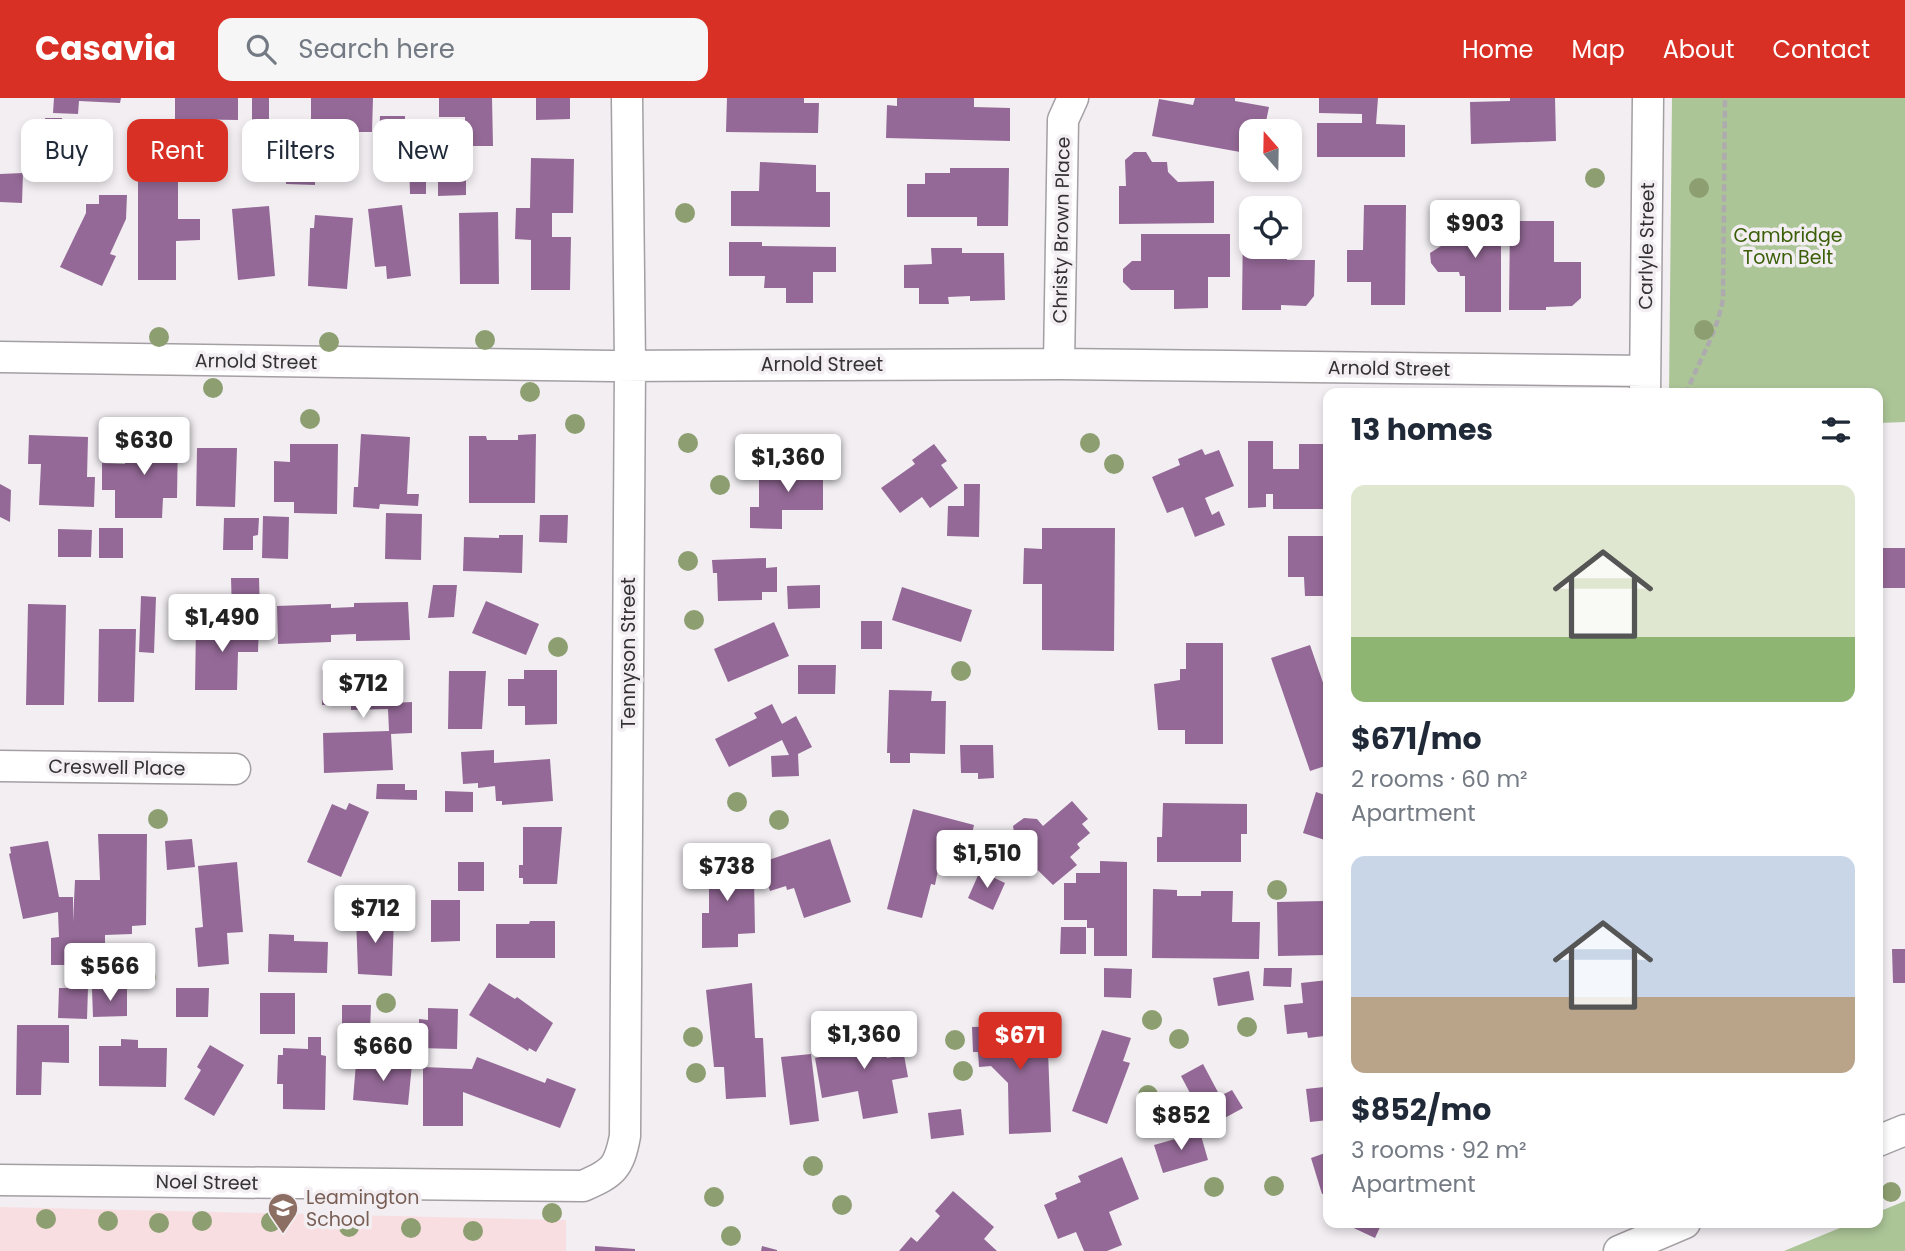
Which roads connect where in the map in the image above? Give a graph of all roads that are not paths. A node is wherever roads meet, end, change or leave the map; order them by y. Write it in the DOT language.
graph roads {
  1 [pos="627,98"];
  2 [pos="1073,98"];
  3 [pos="1648,98"];
  4 [pos="0,357"];
  5 [pos="1059,364"];
  6 [pos="631,365"];
  7 [pos="1645,383"];
  8 [pos="0,765"];
  9 [pos="235,769"];
  10 [pos="1905,1130"];
  11 [pos="1883,1140"];
  12 [pos="0,1180"];
  13 [pos="583,1186"];
  14 [pos="1673,1228"];
  15 [pos="1652,1237"];
  16 [pos="1619,1251"];
  1 -- 6 [label="street, Tennyson Street"];
  2 -- 5 [label="street, Christy Brown Place"];
  3 -- 7 [label="street, Carlyle Street"];
  4 -- 6 [label="street, Arnold Street"];
  5 -- 6 [label="street, Arnold Street"];
  5 -- 7 [label="street, Arnold Street"];
  6 -- 13 [label="street, Tennyson Street"];
  8 -- 9 [label="street, Creswell Place"];
  10 -- 11 [label="street"];
  12 -- 13 [label="street, Noel Street"];
  14 -- 15 [label="street"];
  15 -- 16 [label="street"];
}
